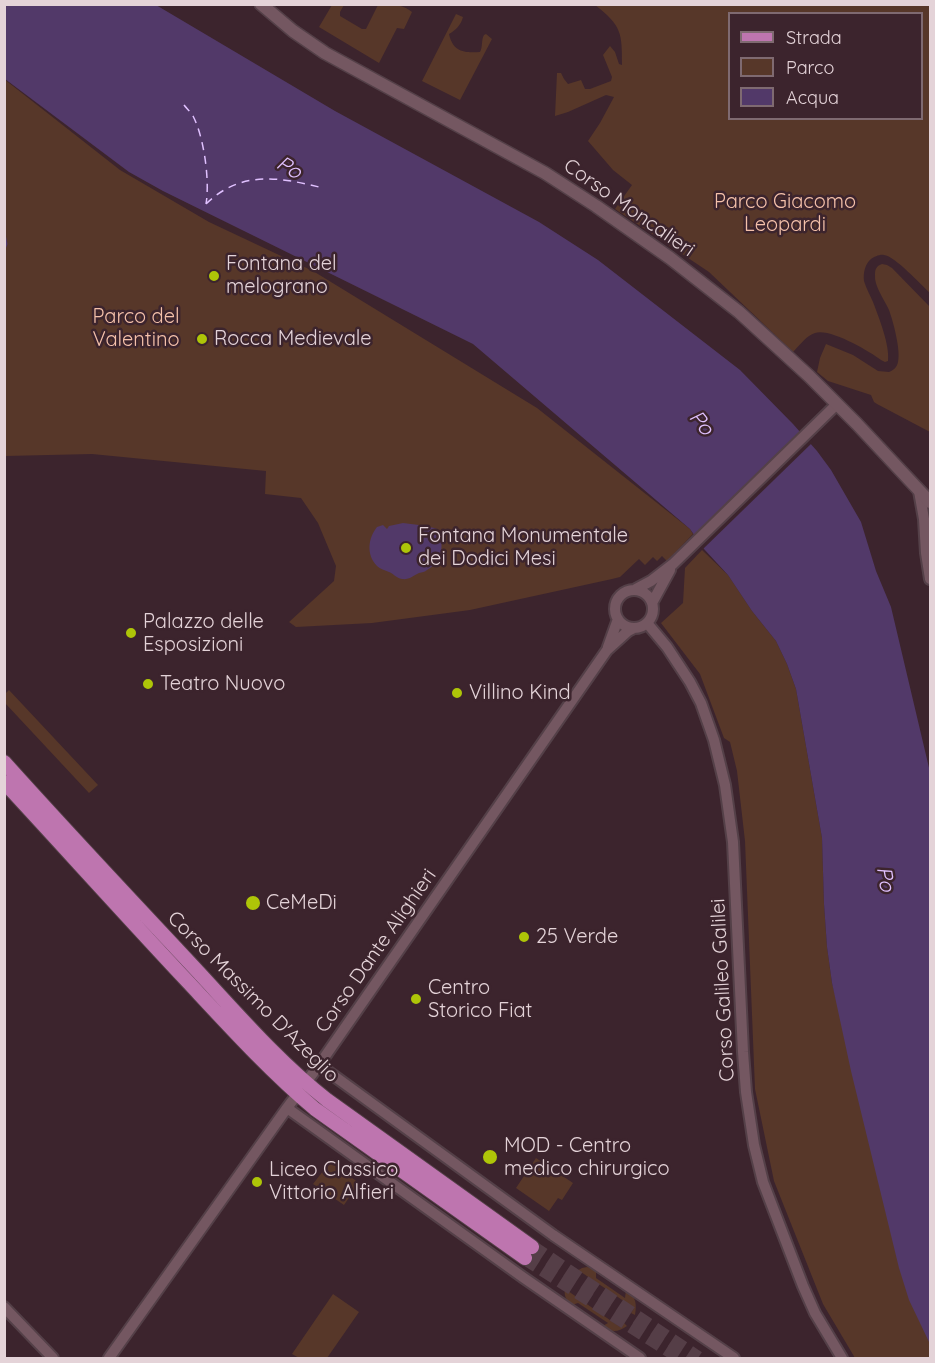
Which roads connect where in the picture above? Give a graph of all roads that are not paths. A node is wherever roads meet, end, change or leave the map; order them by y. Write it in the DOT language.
graph roads {
  1 [pos="261,4"];
  2 [pos="837,404"];
  3 [pos="919,491"];
  4 [pos="930,502"];
  5 [pos="673,564"];
  6 [pos="930,579"];
  7 [pos="636,589"];
  8 [pos="652,603"];
  9 [pos="618,619"];
  10 [pos="647,623"];
  11 [pos="634,628"];
  12 [pos="608,650"];
  13 [pos="4,762"];
  14 [pos="4,782"];
  15 [pos="319,1065"];
  16 [pos="302,1088"];
  17 [pos="286,1108"];
  18 [pos="528,1252"];
  19 [pos="4,1307"];
  20 [pos="53,1359"];
  21 [pos="109,1359"];
  22 [pos="640,1359"];
  23 [pos="734,1359"];
  24 [pos="842,1359"];
  1 -- 2 [label="main road, Corso Moncalieri"];
  2 -- 3 [label="main road, Corso Moncalieri"];
  2 -- 5 [label="street"];
  3 -- 4 [label="main road, Corso Moncalieri"];
  3 -- 6 [label="street"];
  5 -- 7 [label="street"];
  5 -- 8 [label="street"];
  7 -- 8 [label="street"];
  7 -- 9 [label="street"];
  8 -- 10 [label="street"];
  9 -- 11 [label="street"];
  9 -- 12 [label="street, Corso Dante Alighieri"];
  10 -- 11 [label="street"];
  10 -- 24 [label="street, Corso Galileo Galilei"];
  11 -- 12 [label="street, Corso Dante Alighieri"];
  12 -- 15 [label="street, Corso Dante Alighieri"];
  13 -- 16 [label="main road, Corso Massimo D'Azeglio"];
  14 -- 16 [label="main road, Corso Massimo D'Azeglio"];
  15 -- 16 [label="street, Corso Dante Alighieri"];
  15 -- 23 [label="street, Corso Massimo D'Azeglio"];
  16 -- 17 [label="street, Corso Dante Alighieri"];
  16 -- 18 [label="main road, Corso Massimo D'Azeglio"];
  17 -- 21 [label="street, Corso Dante Alighieri"];
  17 -- 22 [label="street"];
  19 -- 20 [label="street"];
}
